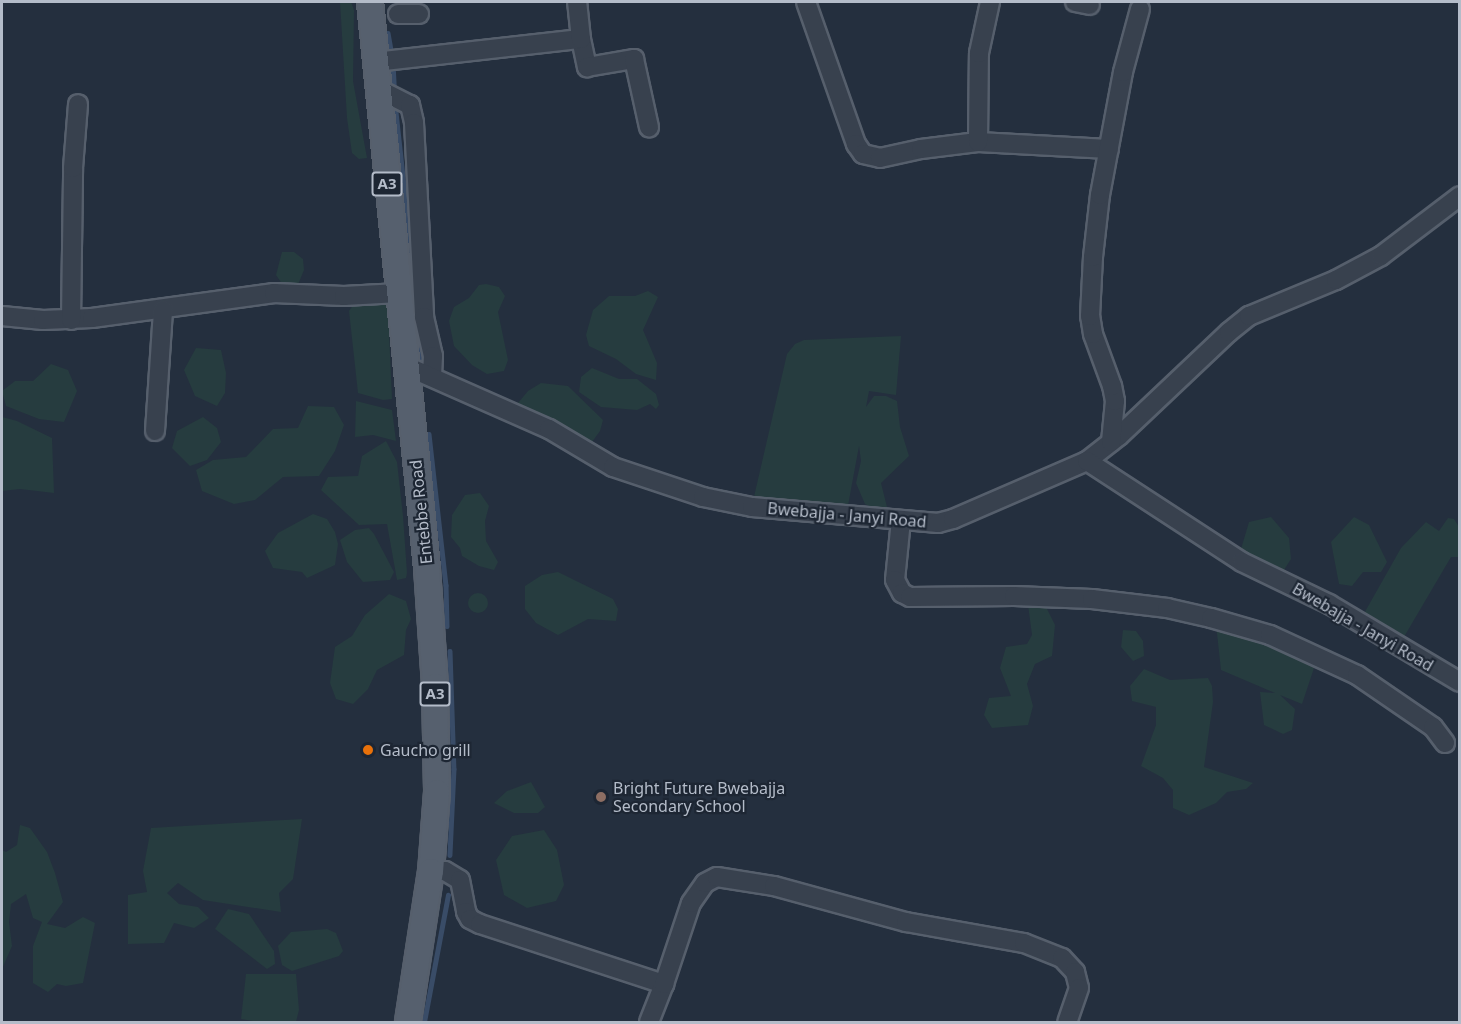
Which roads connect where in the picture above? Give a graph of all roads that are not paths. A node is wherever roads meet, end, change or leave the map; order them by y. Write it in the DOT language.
graph roads {
  1 [pos="370,2"];
  2 [pos="577,2"];
  3 [pos="806,2"];
  4 [pos="990,2"];
  5 [pos="1140,9"];
  6 [pos="398,14"];
  7 [pos="419,14"];
  8 [pos="581,39"];
  9 [pos="375,62"];
  10 [pos="378,89"];
  11 [pos="78,104"];
  12 [pos="649,127"];
  13 [pos="978,142"];
  14 [pos="1109,149"];
  15 [pos="1460,196"];
  16 [pos="399,293"];
  17 [pos="163,309"];
  18 [pos="2,316"];
  19 [pos="71,320"];
  20 [pos="406,366"];
  21 [pos="432,377"];
  22 [pos="155,431"];
  23 [pos="1112,442"];
  24 [pos="1087,460"];
  25 [pos="901,520"];
  26 [pos="1460,682"];
  27 [pos="1444,743"];
  28 [pos="431,871"];
  29 [pos="664,984"];
  30 [pos="407,1017"];
  31 [pos="649,1023"];
  32 [pos="1067,1023"];
  1 -- 9 [label="main road, Entebbe Road / A3"];
  2 -- 8 [label="street"];
  3 -- 13 [label="street"];
  4 -- 13 [label="street"];
  5 -- 14 [label="street"];
  6 -- 7 [label="street"];
  8 -- 9 [label="street"];
  8 -- 12 [label="street"];
  9 -- 10 [label="main road, Entebbe Road / A3"];
  10 -- 16 [label="main road, Entebbe Road / A3"];
  10 -- 21 [label="street"];
  11 -- 19 [label="street"];
  13 -- 14 [label="street"];
  14 -- 23 [label="street"];
  15 -- 23 [label="street"];
  16 -- 17 [label="street"];
  16 -- 20 [label="main road, Entebbe Road / A3"];
  17 -- 19 [label="street"];
  17 -- 22 [label="street"];
  18 -- 19 [label="street"];
  20 -- 21 [label="street, Bwebajja - Janyi Road"];
  20 -- 28 [label="main road, Entebbe Road / A3"];
  21 -- 25 [label="street, Bwebajja - Janyi Road"];
  23 -- 24 [label="street"];
  24 -- 25 [label="street, Bwebajja - Janyi Road"];
  24 -- 26 [label="street, Bwebajja - Janyi Road"];
  25 -- 27 [label="street"];
  28 -- 29 [label="street"];
  28 -- 30 [label="main road, Entebbe Road / A3"];
  29 -- 31 [label="street"];
  29 -- 32 [label="street"];
}
